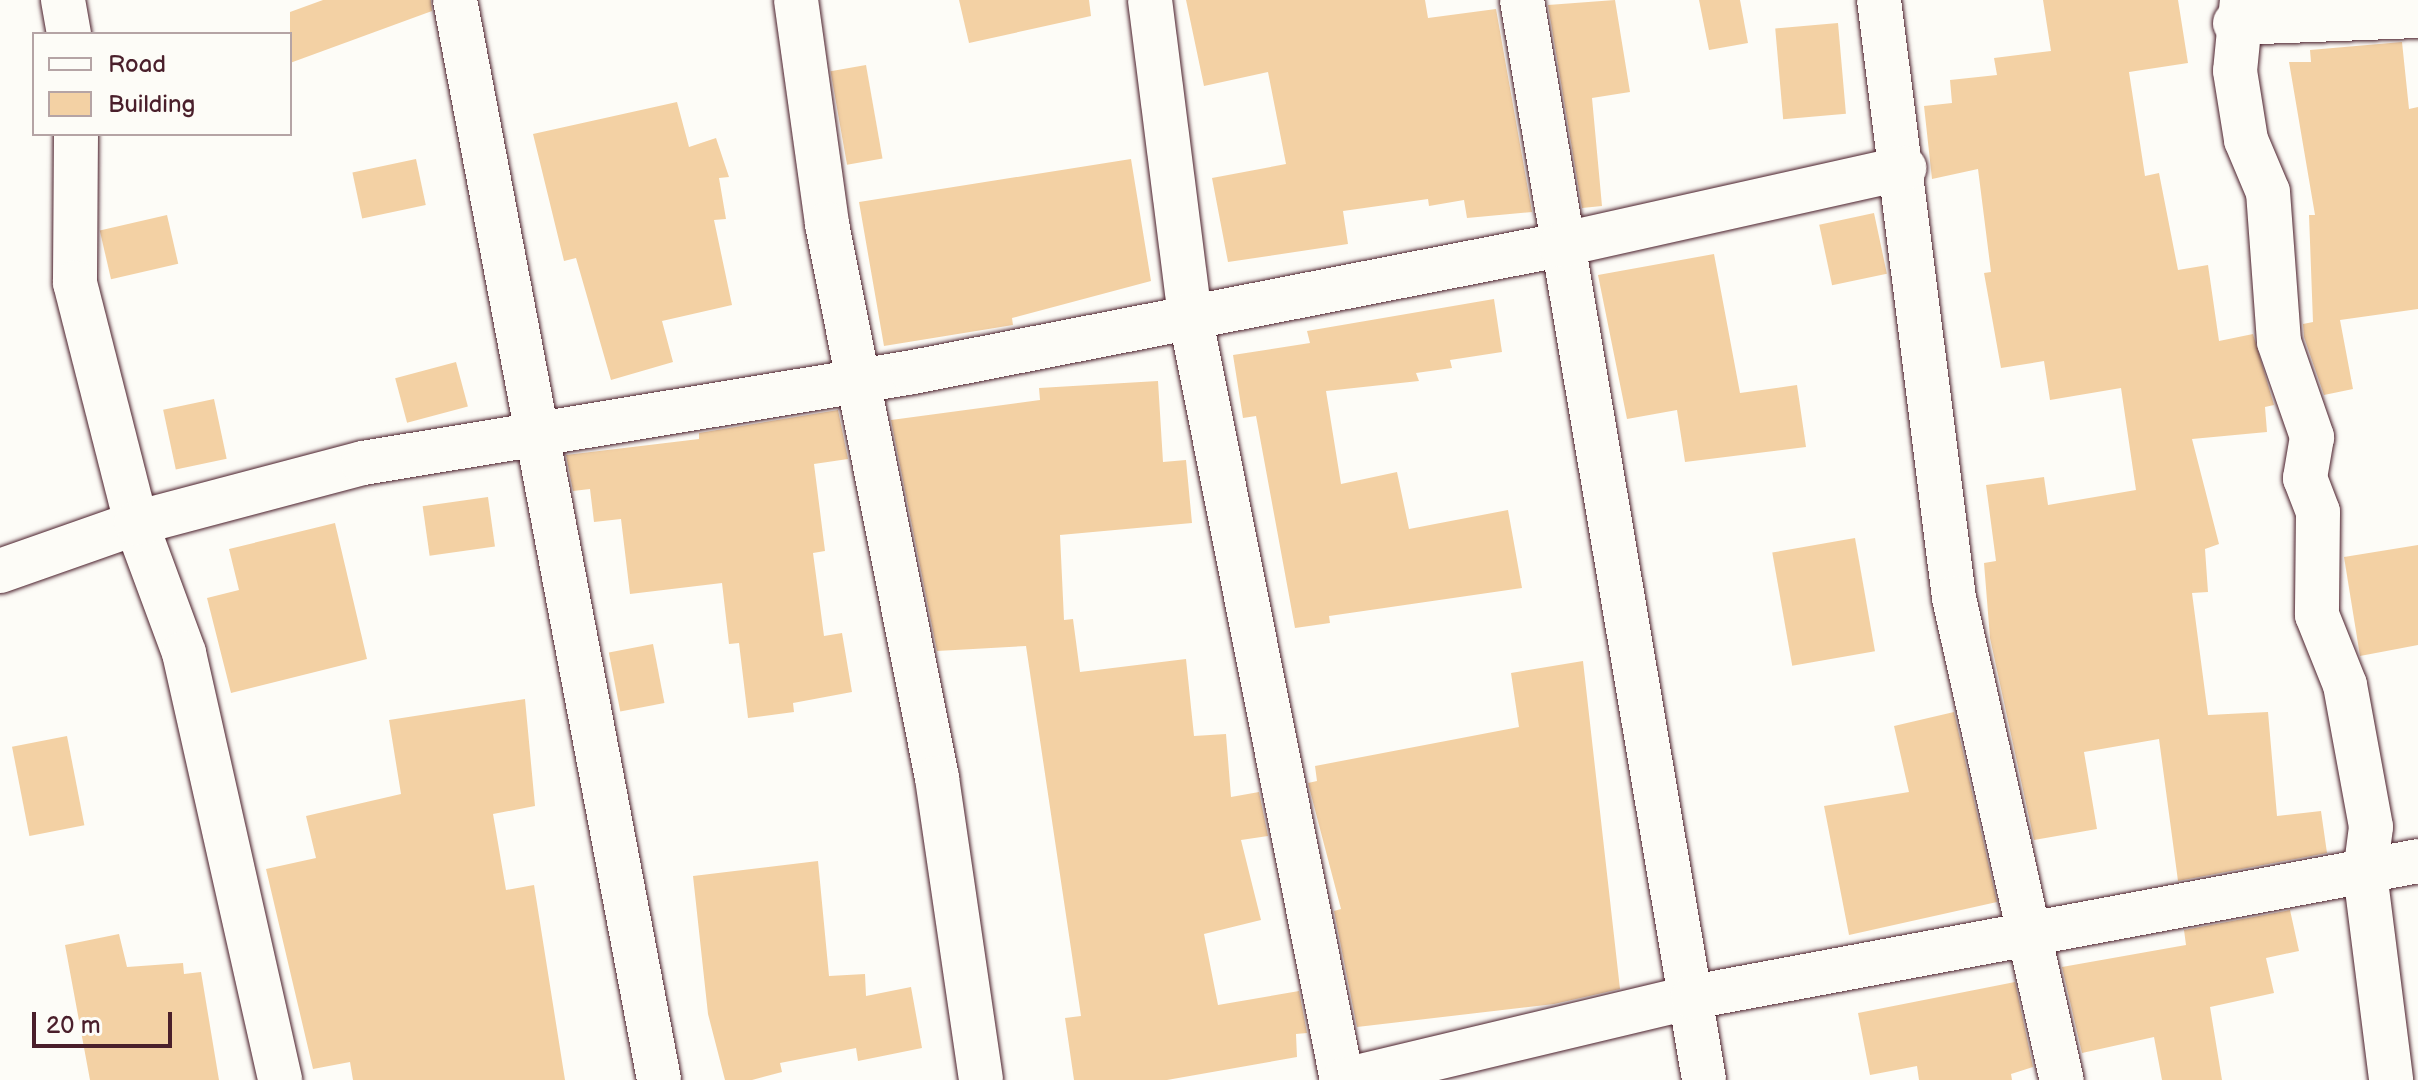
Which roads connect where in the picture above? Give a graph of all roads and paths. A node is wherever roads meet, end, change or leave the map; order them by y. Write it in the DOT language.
graph roads {
  1 [pos="63,0"];
  2 [pos="455,0"];
  3 [pos="796,0"];
  4 [pos="1150,0"];
  5 [pos="1522,0"];
  6 [pos="1879,0"];
  7 [pos="2238,11"];
  8 [pos="2418,16"];
  9 [pos="69,32"];
  10 [pos="76,136"];
  11 [pos="1904,168"];
  12 [pos="1560,245"];
  13 [pos="1190,315"];
  14 [pos="858,382"];
  15 [pos="540,430"];
  16 [pos="136,523"];
  17 [pos="0,571"];
  18 [pos="2418,861"];
  19 [pos="2365,873"];
  20 [pos="2024,931"];
  21 [pos="1693,997"];
  22 [pos="280,1080"];
  23 [pos="659,1080"];
  24 [pos="981,1080"];
  25 [pos="1343,1080"];
  26 [pos="1704,1080"];
  27 [pos="2062,1080"];
  28 [pos="2391,1080"];
  1 -- 9 [label="street"];
  2 -- 15 [label="street"];
  3 -- 14 [label="street"];
  4 -- 13 [label="street"];
  5 -- 12 [label="street"];
  6 -- 11 [label="street"];
  7 -- 8 [label="street"];
  7 -- 19 [label="street"];
  10 -- 16 [label="street"];
  11 -- 12 [label="street"];
  11 -- 20 [label="street"];
  12 -- 13 [label="street"];
  12 -- 21 [label="street"];
  13 -- 14 [label="street"];
  13 -- 25 [label="street"];
  14 -- 15 [label="street"];
  14 -- 24 [label="street"];
  15 -- 16 [label="street"];
  15 -- 23 [label="street"];
  16 -- 17 [label="street"];
  16 -- 22 [label="street"];
  18 -- 19 [label="street"];
  19 -- 20 [label="street"];
  19 -- 28 [label="street"];
  20 -- 21 [label="street"];
  20 -- 27 [label="street"];
  21 -- 25 [label="street"];
  21 -- 26 [label="street"];
}
